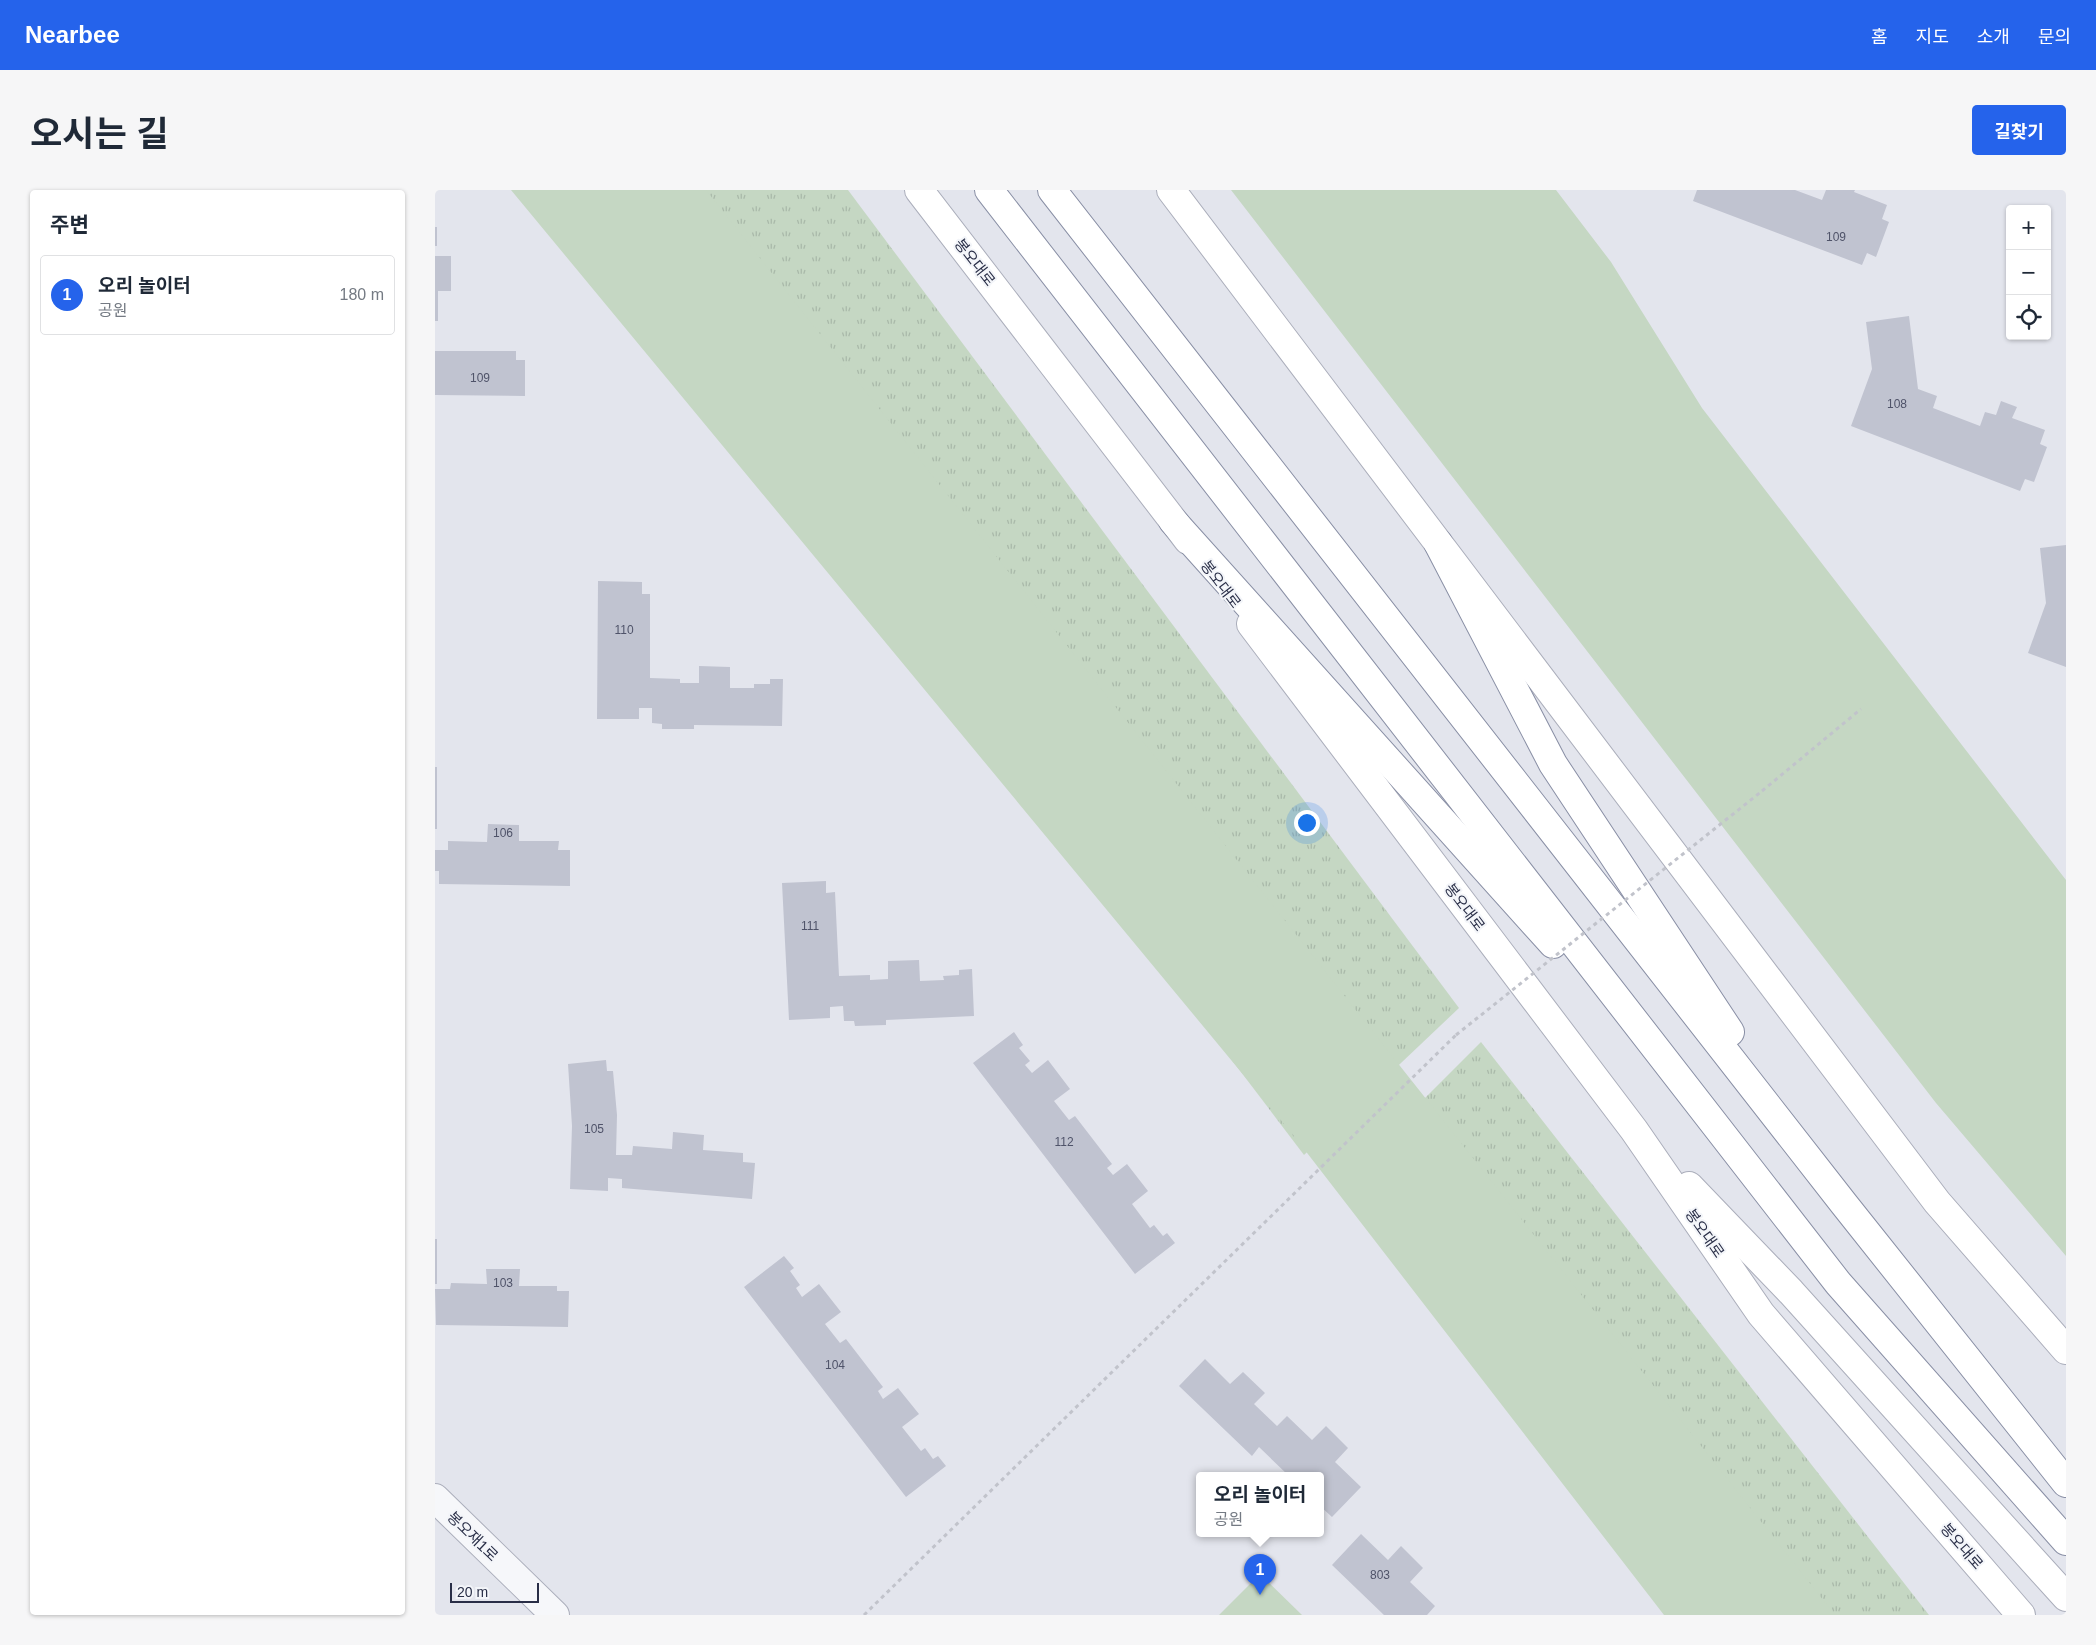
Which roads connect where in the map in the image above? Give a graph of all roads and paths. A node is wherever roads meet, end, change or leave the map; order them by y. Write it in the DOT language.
graph roads {
  1 [pos="919,190"];
  2 [pos="989,190"];
  3 [pos="1052,190"];
  4 [pos="1171,190"];
  5 [pos="1173,521"];
  6 [pos="1438,543"];
  7 [pos="1861,709"];
  8 [pos="1634,1130"];
  9 [pos="1843,1204"];
  10 [pos="1838,1284"];
  11 [pos="2066,1350"];
  12 [pos="2066,1483"];
  13 [pos="435,1498"];
  14 [pos="2066,1541"];
  15 [pos="2066,1597"];
  16 [pos="555,1615"];
  17 [pos="864,1615"];
  18 [pos="2021,1615"];
  1 -- 5 [label="main road, 봉오대로"];
  2 -- 10 [label="main road"];
  3 -- 9 [label="main road"];
  4 -- 6 [label="main road"];
  5 -- 8 [label="main road, 봉오대로"];
  5 -- 10 [label="main road"];
  6 -- 9 [label="main road"];
  6 -- 11 [label="main road"];
  7 -- 17 [label="path, bridge"];
  8 -- 15 [label="main road"];
  8 -- 18 [label="main road, 봉오대로"];
  9 -- 12 [label="main road"];
  10 -- 14 [label="main road"];
  13 -- 16 [label="street, 봉오재1로"];
}
